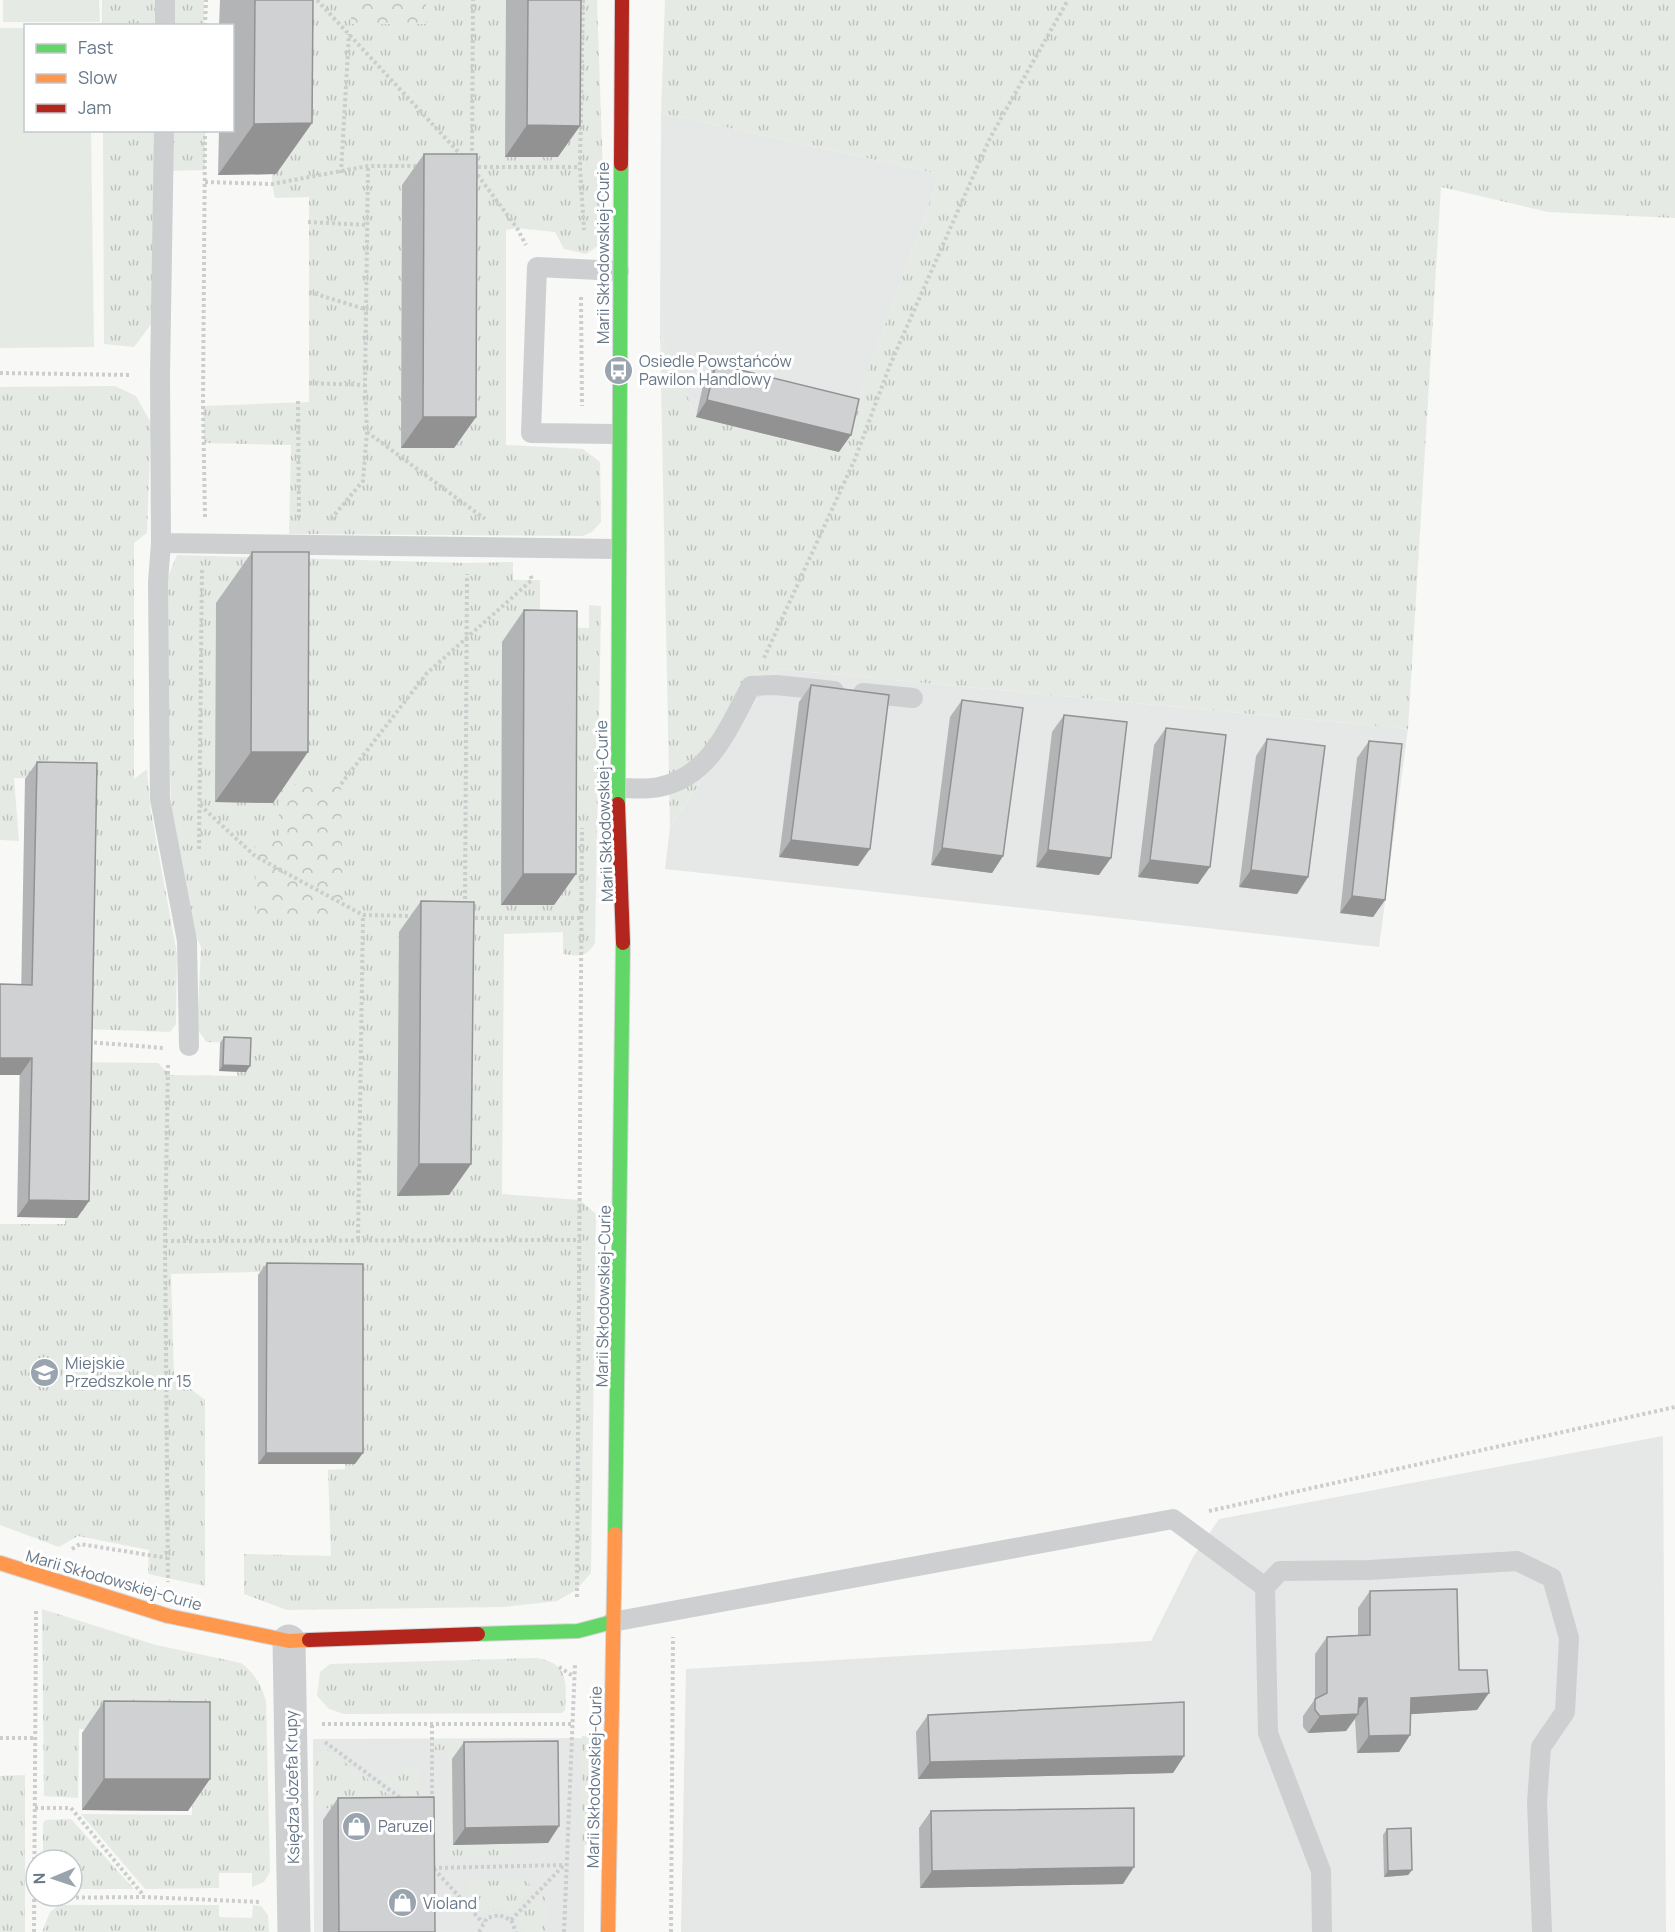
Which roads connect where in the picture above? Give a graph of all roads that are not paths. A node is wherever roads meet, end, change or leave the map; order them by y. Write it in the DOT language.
graph roads {
  1 [pos="165,0"];
  2 [pos="622,0"];
  3 [pos="165,24"];
  4 [pos="164,132"];
  5 [pos="619,271"];
  6 [pos="617,434"];
  7 [pos="161,543"];
  8 [pos="617,549"];
  9 [pos="913,698"];
  10 [pos="617,788"];
  11 [pos="189,1046"];
  12 [pos="0,1563"];
  13 [pos="1265,1587"];
  14 [pos="612,1622"];
  15 [pos="289,1641"];
  16 [pos="294,1932"];
  17 [pos="608,1932"];
  18 [pos="1323,1932"];
  19 [pos="1542,1932"];
  1 -- 3 [label="lane"];
  2 -- 5 [label="street, Marii Skłodowskiej-Curie"];
  4 -- 7 [label="lane"];
  5 -- 6 [label="street, Marii Skłodowskiej-Curie"];
  5 -- 6 [label="lane"];
  6 -- 8 [label="street, Marii Skłodowskiej-Curie"];
  7 -- 8 [label="lane"];
  7 -- 11 [label="lane"];
  8 -- 10 [label="street, Marii Skłodowskiej-Curie"];
  9 -- 10 [label="lane"];
  10 -- 14 [label="street, Marii Skłodowskiej-Curie"];
  12 -- 15 [label="street, Marii Skłodowskiej-Curie"];
  13 -- 14 [label="lane"];
  13 -- 18 [label="lane"];
  13 -- 19 [label="lane"];
  14 -- 15 [label="street, Marii Skłodowskiej-Curie"];
  14 -- 17 [label="street, Marii Skłodowskiej-Curie"];
  15 -- 16 [label="street, Księdza Józefa Krupy"];
}
